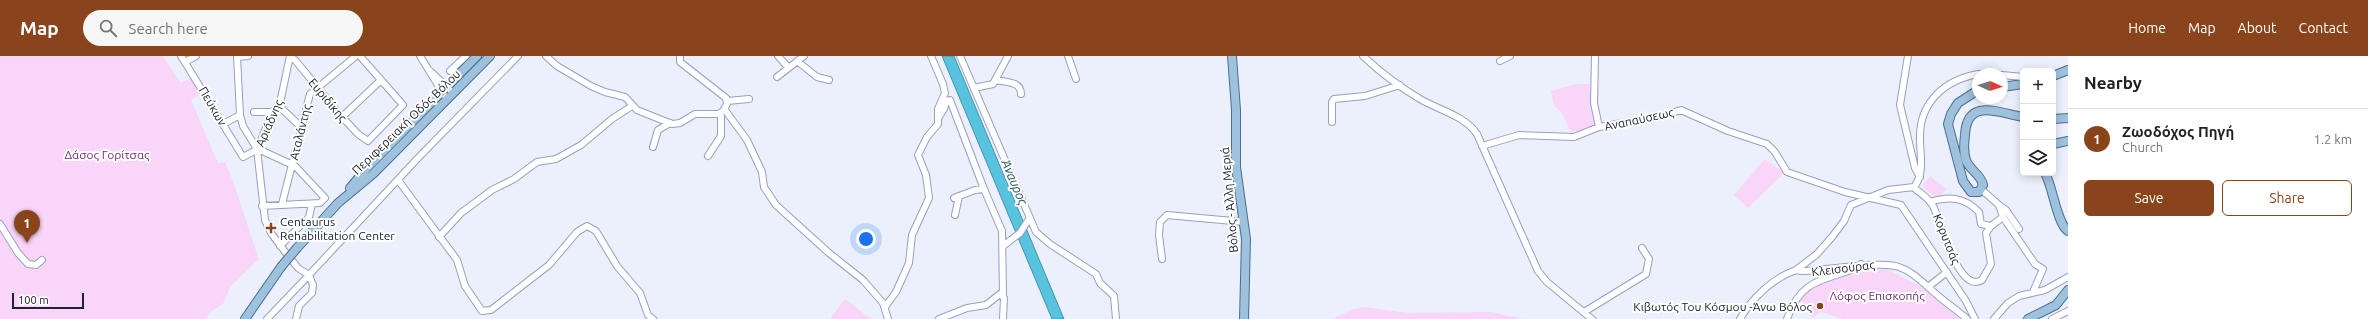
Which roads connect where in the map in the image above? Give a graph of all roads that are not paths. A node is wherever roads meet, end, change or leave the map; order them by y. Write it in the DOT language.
graph roads {
  1 [pos="181,56"];
  2 [pos="196,56"];
  3 [pos="248,56"];
  4 [pos="356,56"];
  5 [pos="360,56"];
  6 [pos="420,56"];
  7 [pos="466,56"];
  8 [pos="477,56"];
  9 [pos="490,56"];
  10 [pos="518,56"];
  11 [pos="546,56"];
  12 [pos="680,56"];
  13 [pos="778,56"];
  14 [pos="804,56"];
  15 [pos="931,56"];
  16 [pos="960,56"];
  17 [pos="1008,56"];
  18 [pos="1068,56"];
  19 [pos="1232,56"];
  20 [pos="1363,56"];
  21 [pos="1510,56"];
  22 [pos="1595,56"];
  23 [pos="1908,56"];
  24 [pos="237,57"];
  25 [pos="290,57"];
  26 [pos="796,61"];
  27 [pos="1500,61"];
  28 [pos="185,62"];
  29 [pos="788,67"];
  30 [pos="2068,70"];
  31 [pos="450,71"];
  32 [pos="2008,75"];
  33 [pos="2056,75"];
  34 [pos="1972,76"];
  35 [pos="777,77"];
  36 [pos="2020,77"];
  37 [pos="1076,79"];
  38 [pos="381,80"];
  39 [pos="830,80"];
  40 [pos="995,80"];
  41 [pos="2020,84"];
  42 [pos="1400,85"];
  43 [pos="2008,86"];
  44 [pos="317,87"];
  45 [pos="974,88"];
  46 [pos="445,89"];
  47 [pos="1972,92"];
  48 [pos="1021,94"];
  49 [pos="450,97"];
  50 [pos="749,99"];
  51 [pos="727,100"];
  52 [pos="279,106"];
  53 [pos="632,106"];
  54 [pos="254,112"];
  55 [pos="272,112"];
  56 [pos="723,112"];
  57 [pos="240,115"];
  58 [pos="2020,116"];
  59 [pos="342,117"];
  60 [pos="939,117"];
  61 [pos="2068,118"];
  62 [pos="2056,120"];
  63 [pos="1332,122"];
  64 [pos="670,123"];
  65 [pos="223,124"];
  66 [pos="301,127"];
  67 [pos="1599,127"];
  68 [pos="2068,141"];
  69 [pos="2056,143"];
  70 [pos="1482,146"];
  71 [pos="653,147"];
  72 [pos="258,149"];
  73 [pos="708,156"];
  74 [pos="243,157"];
  75 [pos="292,164"];
  76 [pos="2046,176"];
  77 [pos="1920,177"];
  78 [pos="398,180"];
  79 [pos="1913,188"];
  80 [pos="984,189"];
  81 [pos="1982,190"];
  82 [pos="1869,198"];
  83 [pos="1930,202"];
  84 [pos="338,203"];
  85 [pos="282,204"];
  86 [pos="312,204"];
  87 [pos="1999,205"];
  88 [pos="262,206"];
  89 [pos="955,215"];
  90 [pos="2003,217"];
  91 [pos="1028,221"];
  92 [pos="1244,222"];
  93 [pos="0,224"];
  94 [pos="1991,226"];
  95 [pos="2019,229"];
  96 [pos="2068,231"];
  97 [pos="439,237"];
  98 [pos="280,246"];
  99 [pos="1003,246"];
  100 [pos="1642,248"];
  101 [pos="1162,259"];
  102 [pos="42,260"];
  103 [pos="1861,264"];
  104 [pos="1796,270"];
  105 [pos="1947,272"];
  106 [pos="309,275"];
  107 [pos="2068,278"];
  108 [pos="1928,287"];
  109 [pos="2068,290"];
  110 [pos="2033,292"];
  111 [pos="1003,296"];
  112 [pos="885,307"];
  113 [pos="2068,311"];
  114 [pos="1584,312"];
  115 [pos="245,319"];
  116 [pos="267,319"];
  117 [pos="296,319"];
  118 [pos="653,319"];
  119 [pos="888,319"];
  120 [pos="940,319"];
  121 [pos="1003,319"];
  122 [pos="1116,319"];
  123 [pos="1244,319"];
  124 [pos="1592,319"];
  125 [pos="1740,319"];
  126 [pos="1787,319"];
  127 [pos="1967,319"];
  128 [pos="1975,319"];
  129 [pos="1994,319"];
  130 [pos="2028,319"];
  131 [pos="2052,319"];
  1 -- 28 [label="street, Πεύκων"];
  2 -- 28 [label="street"];
  3 -- 24 [label="street"];
  4 -- 44 [label="street, Αταλάντης"];
  5 -- 38 [label="street"];
  6 -- 46 [label="street"];
  7 -- 31 [label="street"];
  8 -- 46 [label="main road, Περιφερειακή Οδός Βόλου"];
  9 -- 49 [label="main road, Περιφερειακή Οδός Βόλου"];
  10 -- 78 [label="street"];
  11 -- 53 [label="street"];
  12 -- 51 [label="street"];
  13 -- 29 [label="street"];
  14 -- 26 [label="street"];
  15 -- 60 [label="street"];
  16 -- 45 [label="street"];
  17 -- 40 [label="street"];
  18 -- 37 [label="street"];
  19 -- 92 [label="main road, Βόλος - Άλλη Μεριά"];
  20 -- 42 [label="street"];
  21 -- 27 [label="street"];
  22 -- 67 [label="street, Αναπαύσεως"];
  23 -- 77 [label="street"];
  24 -- 57 [label="street"];
  25 -- 44 [label="street, Ευριδίκης"];
  25 -- 52 [label="street, Αριάδνης"];
  26 -- 29 [label="street"];
  26 -- 39 [label="street"];
  28 -- 65 [label="street, Πεύκων"];
  29 -- 35 [label="street"];
  30 -- 33 [label="main road"];
  32 -- 36 [label="street"];
  34 -- 77 [label="street"];
  38 -- 59 [label="street"];
  38 -- 59 [label="street, Ευριδίκης"];
  40 -- 45 [label="street"];
  40 -- 48 [label="street"];
  41 -- 43 [label="main road"];
  42 -- 63 [label="street"];
  42 -- 70 [label="street"];
  44 -- 59 [label="street, Ευριδίκης"];
  44 -- 66 [label="street, Αταλάντης"];
  45 -- 91 [label="street"];
  46 -- 49 [label="street"];
  46 -- 84 [label="main road, Περιφερειακή Οδός Βόλου"];
  47 -- 81 [label="main road"];
  49 -- 84 [label="main road, Περιφερειακή Οδός Βόλου"];
  50 -- 51 [label="street"];
  51 -- 56 [label="street"];
  52 -- 55 [label="street, Αριάδνης"];
  52 -- 66 [label="street"];
  53 -- 64 [label="street"];
  53 -- 97 [label="street"];
  54 -- 55 [label="street"];
  55 -- 72 [label="street, Αριάδνης"];
  56 -- 64 [label="street"];
  56 -- 73 [label="street"];
  56 -- 112 [label="street"];
  57 -- 65 [label="street"];
  57 -- 72 [label="street"];
  58 -- 81 [label="main road"];
  60 -- 80 [label="street"];
  60 -- 112 [label="street"];
  61 -- 62 [label="main road"];
  64 -- 71 [label="street"];
  65 -- 74 [label="street, Πεύκων"];
  66 -- 75 [label="street, Αταλάντης"];
  67 -- 70 [label="street"];
  67 -- 82 [label="street, Αναπαύσεως"];
  68 -- 69 [label="main road"];
  70 -- 114 [label="street"];
  72 -- 74 [label="street, Αριάδνης"];
  72 -- 75 [label="street"];
  72 -- 88 [label="street"];
  75 -- 85 [label="street, Αταλάντης"];
  75 -- 86 [label="street"];
  76 -- 96 [label="main road"];
  77 -- 79 [label="street"];
  78 -- 97 [label="street"];
  78 -- 106 [label="street"];
  79 -- 82 [label="street"];
  79 -- 83 [label="street, Κορυτσάς"];
  80 -- 89 [label="street"];
  80 -- 99 [label="street"];
  81 -- 87 [label="street"];
  82 -- 104 [label="street"];
  82 -- 105 [label="street, Αναπαύσεως"];
  83 -- 94 [label="street"];
  83 -- 94 [label="street, Κορυτσάς"];
  84 -- 115 [label="main road, Περιφερειακή Οδός Βόλου, bridge"];
  85 -- 86 [label="street"];
  85 -- 88 [label="street"];
  86 -- 98 [label="street"];
  87 -- 90 [label="street"];
  87 -- 95 [label="street"];
  88 -- 98 [label="street"];
  90 -- 94 [label="street"];
  90 -- 110 [label="street"];
  91 -- 99 [label="street"];
  91 -- 122 [label="street"];
  92 -- 101 [label="street"];
  92 -- 123 [label="main road, Βόλος - Άλλη Μεριά"];
  93 -- 102 [label="street"];
  97 -- 118 [label="street"];
  98 -- 106 [label="street"];
  99 -- 111 [label="street"];
  100 -- 114 [label="street"];
  103 -- 104 [label="street, Κλεισούρας"];
  103 -- 108 [label="street, Κλεισούρας"];
  103 -- 126 [label="street"];
  104 -- 125 [label="street"];
  105 -- 108 [label="street"];
  105 -- 128 [label="street, Αναπαύσεως"];
  106 -- 116 [label="street"];
  106 -- 117 [label="street"];
  107 -- 110 [label="street"];
  108 -- 127 [label="street, Κλεισούρας"];
  109 -- 130 [label="main road"];
  110 -- 129 [label="street"];
  111 -- 120 [label="street"];
  111 -- 121 [label="street"];
  112 -- 119 [label="street"];
  113 -- 131 [label="street"];
  114 -- 124 [label="street"];
}
